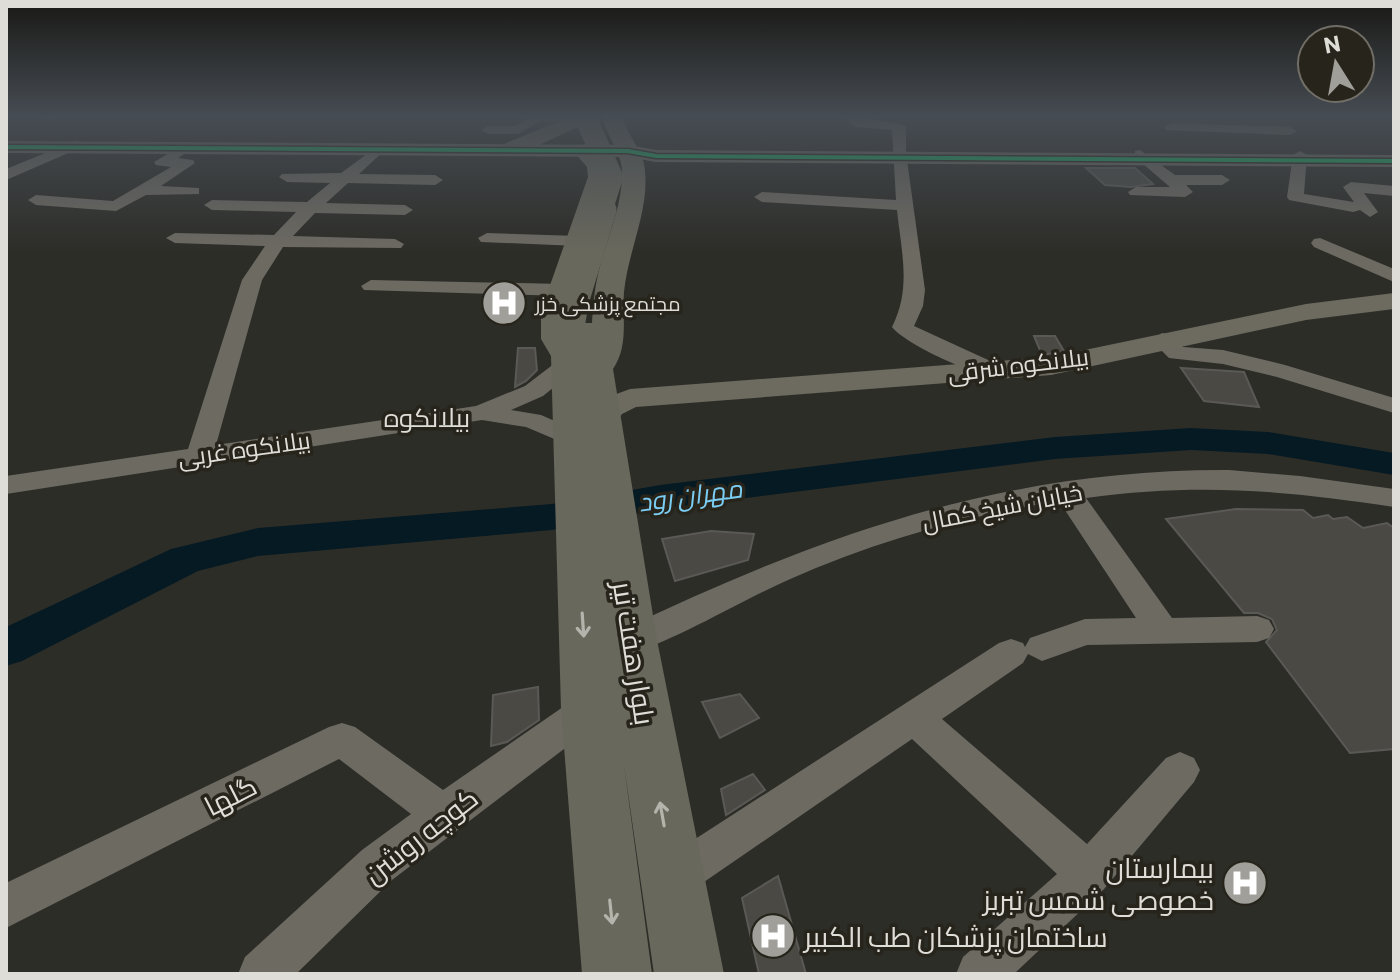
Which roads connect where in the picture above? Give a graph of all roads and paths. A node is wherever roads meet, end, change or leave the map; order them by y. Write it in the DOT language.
graph roads {
  1 [pos="40,161"];
  2 [pos="163,161"];
  3 [pos="365,161"];
  4 [pos="594,161"];
  5 [pos="607,161"];
  6 [pos="627,161"];
  7 [pos="900,161"];
  8 [pos="1148,161"];
  9 [pos="1300,161"];
  10 [pos="6,175"];
  11 [pos="287,177"];
  12 [pos="344,179"];
  13 [pos="435,180"];
  14 [pos="1171,180"];
  15 [pos="1222,180"];
  16 [pos="143,190"];
  17 [pos="193,191"];
  18 [pos="1394,191"];
  19 [pos="1136,192"];
  20 [pos="762,197"];
  21 [pos="36,200"];
  22 [pos="212,205"];
  23 [pos="904,205"];
  24 [pos="1353,207"];
  25 [pos="312,208"];
  26 [pos="405,210"];
  27 [pos="1370,212"];
  28 [pos="627,223"];
  29 [pos="582,232"];
  30 [pos="175,238"];
  31 [pos="487,238"];
  32 [pos="280,241"];
  33 [pos="1320,243"];
  34 [pos="395,244"];
  35 [pos="1394,276"];
  36 [pos="371,286"];
  37 [pos="562,290"];
  38 [pos="1394,301"];
  39 [pos="1162,340"];
  40 [pos="577,351"];
  41 [pos="991,370"];
  42 [pos="686,392"];
  43 [pos="1394,406"];
  44 [pos="482,413"];
  45 [pos="603,418"];
  46 [pos="200,454"];
  47 [pos="585,463"];
  48 [pos="6,485"];
  49 [pos="1067,492"];
  50 [pos="1394,498"];
  51 [pos="599,544"];
  52 [pos="1257,629"];
  53 [pos="1163,631"];
  54 [pos="632,640"];
  55 [pos="589,709"];
  56 [pos="915,718"];
  57 [pos="1180,770"];
  58 [pos="443,814"];
  59 [pos="1089,874"];
  60 [pos="673,878"];
  61 [pos="6,906"];
  62 [pos="262,974"];
  63 [pos="617,974"];
  64 [pos="689,974"];
  65 [pos="980,974"];
  1 -- 10 [label="street"];
  2 -- 16 [label="street"];
  3 -- 12 [label="street"];
  4 -- 29 [label="highway"];
  5 -- 40 [label="highway, bridge"];
  6 -- 28 [label="highway"];
  7 -- 23 [label="street"];
  8 -- 14 [label="street"];
  9 -- 24 [label="street"];
  11 -- 12 [label="street"];
  12 -- 13 [label="street"];
  12 -- 25 [label="street"];
  14 -- 15 [label="street"];
  14 -- 19 [label="street"];
  16 -- 17 [label="street"];
  16 -- 21 [label="street"];
  18 -- 27 [label="street"];
  20 -- 23 [label="street"];
  22 -- 25 [label="street"];
  23 -- 41 [label="street"];
  25 -- 26 [label="street"];
  25 -- 32 [label="street"];
  28 -- 29 [label="highway"];
  28 -- 40 [label="highway"];
  29 -- 31 [label="street"];
  29 -- 37 [label="highway"];
  30 -- 32 [label="street"];
  32 -- 34 [label="street"];
  32 -- 46 [label="street"];
  33 -- 35 [label="street"];
  36 -- 37 [label="street"];
  37 -- 40 [label="highway"];
  38 -- 39 [label="main road, بیلانکوه شرقی"];
  39 -- 41 [label="main road, بیلانکوه شرقی"];
  39 -- 43 [label="street"];
  40 -- 42 [label="main road, بیلانکوه شرقی"];
  40 -- 44 [label="street, بیلانکوه غربی"];
  40 -- 45 [label="highway, بلوار هفت تیر"];
  40 -- 47 [label="highway, بلوار هفت تیر"];
  41 -- 42 [label="main road, بیلانکوه شرقی"];
  42 -- 45 [label="main road, بیلانکوه شرقی"];
  44 -- 46 [label="street, بیلانکوه غربی"];
  44 -- 47 [label="street, بیلانکوه غربی"];
  45 -- 47 [label="highway, بلوار هفت تیر"];
  46 -- 48 [label="street, بیلانکوه غربی"];
  47 -- 51 [label="highway, بلوار هفت تیر"];
  49 -- 50 [label="street, خیابان شیخ کمال"];
  49 -- 53 [label="street"];
  49 -- 54 [label="street, خیابان شیخ کمال"];
  51 -- 54 [label="highway, بلوار هفت تیر"];
  51 -- 55 [label="highway, بلوار هفت تیر, one-way"];
  52 -- 53 [label="street"];
  53 -- 56 [label="street"];
  60 -- 54 [label="highway, بلوار هفت تیر, one-way"];
  55 -- 58 [label="street, کوچه روشن"];
  55 -- 63 [label="highway, بلوار هفت تیر, one-way"];
  56 -- 59 [label="street"];
  56 -- 60 [label="street"];
  57 -- 59 [label="street"];
  58 -- 61 [label="street, گلها"];
  58 -- 62 [label="street, کوچه روشن"];
  59 -- 65 [label="street"];
  60 -- 64 [label="highway, بلوار هفت تیر"];
}
